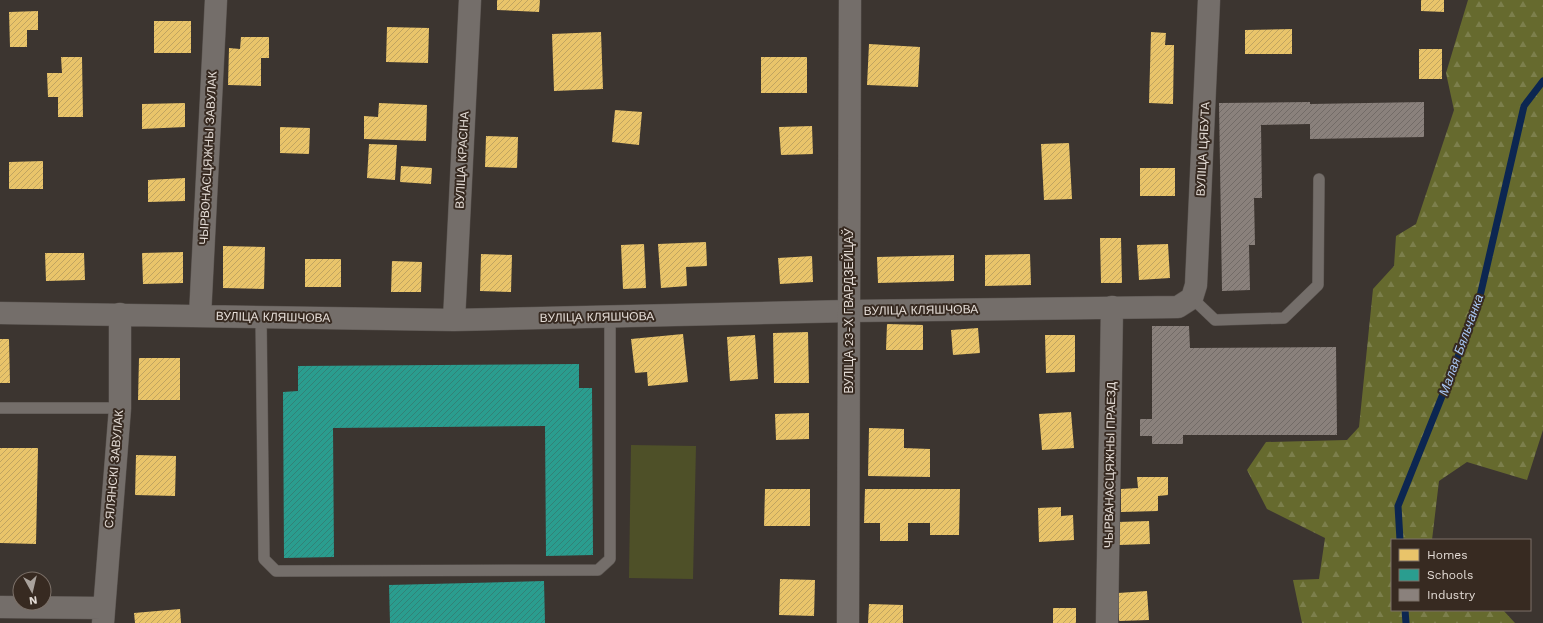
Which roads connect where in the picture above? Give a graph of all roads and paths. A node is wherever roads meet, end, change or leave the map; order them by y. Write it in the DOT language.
graph roads {
  1 [pos="216,0"];
  2 [pos="470,0"];
  3 [pos="850,0"];
  4 [pos="1208,0"];
  5 [pos="1319,179"];
  6 [pos="1192,298"];
  7 [pos="1112,307"];
  8 [pos="849,311"];
  9 [pos="0,313"];
  10 [pos="120,314"];
  11 [pos="200,316"];
  12 [pos="261,317"];
  13 [pos="610,318"];
  14 [pos="454,320"];
  15 [pos="0,408"];
  16 [pos="120,408"];
  17 [pos="0,607"];
  18 [pos="103,616"];
  19 [pos="848,623"];
  20 [pos="1107,623"];
  1 -- 11 [label="street, ЧЫРВОНАСЦЯЖНЫ ЗАВУЛАК"];
  2 -- 14 [label="street, ВУЛІЦА КРАСІНА"];
  3 -- 8 [label="street, ВУЛІЦА 23-Х ГВАРДЗЕЙЦАЎ"];
  4 -- 6 [label="street, ВУЛІЦА ЦЯБУТА"];
  5 -- 6 [label="lane"];
  6 -- 7 [label="street, ВУЛІЦА КЛЯШЧОВА"];
  7 -- 8 [label="street, ВУЛІЦА КЛЯШЧОВА"];
  7 -- 20 [label="street, ЧЫРВАНАСЦЯЖНЫ ПРАЕЗД"];
  8 -- 13 [label="street, ВУЛІЦА КЛЯШЧОВА"];
  8 -- 19 [label="street, ВУЛІЦА 23-Х ГВАРДЗЕЙЦАЎ"];
  9 -- 10 [label="street, ВУЛІЦА КЛЯШЧОВА"];
  10 -- 11 [label="street, ВУЛІЦА КЛЯШЧОВА"];
  10 -- 16 [label="street, СЯЛЯНСКІ ЗАВУЛАК"];
  11 -- 12 [label="street, ВУЛІЦА КЛЯШЧОВА"];
  12 -- 13 [label="lane"];
  12 -- 14 [label="street, ВУЛІЦА КЛЯШЧОВА"];
  13 -- 14 [label="street, ВУЛІЦА КЛЯШЧОВА"];
  15 -- 16 [label="lane"];
  16 -- 18 [label="street, СЯЛЯНСКІ ЗАВУЛАК"];
  17 -- 18 [label="street"];
}
